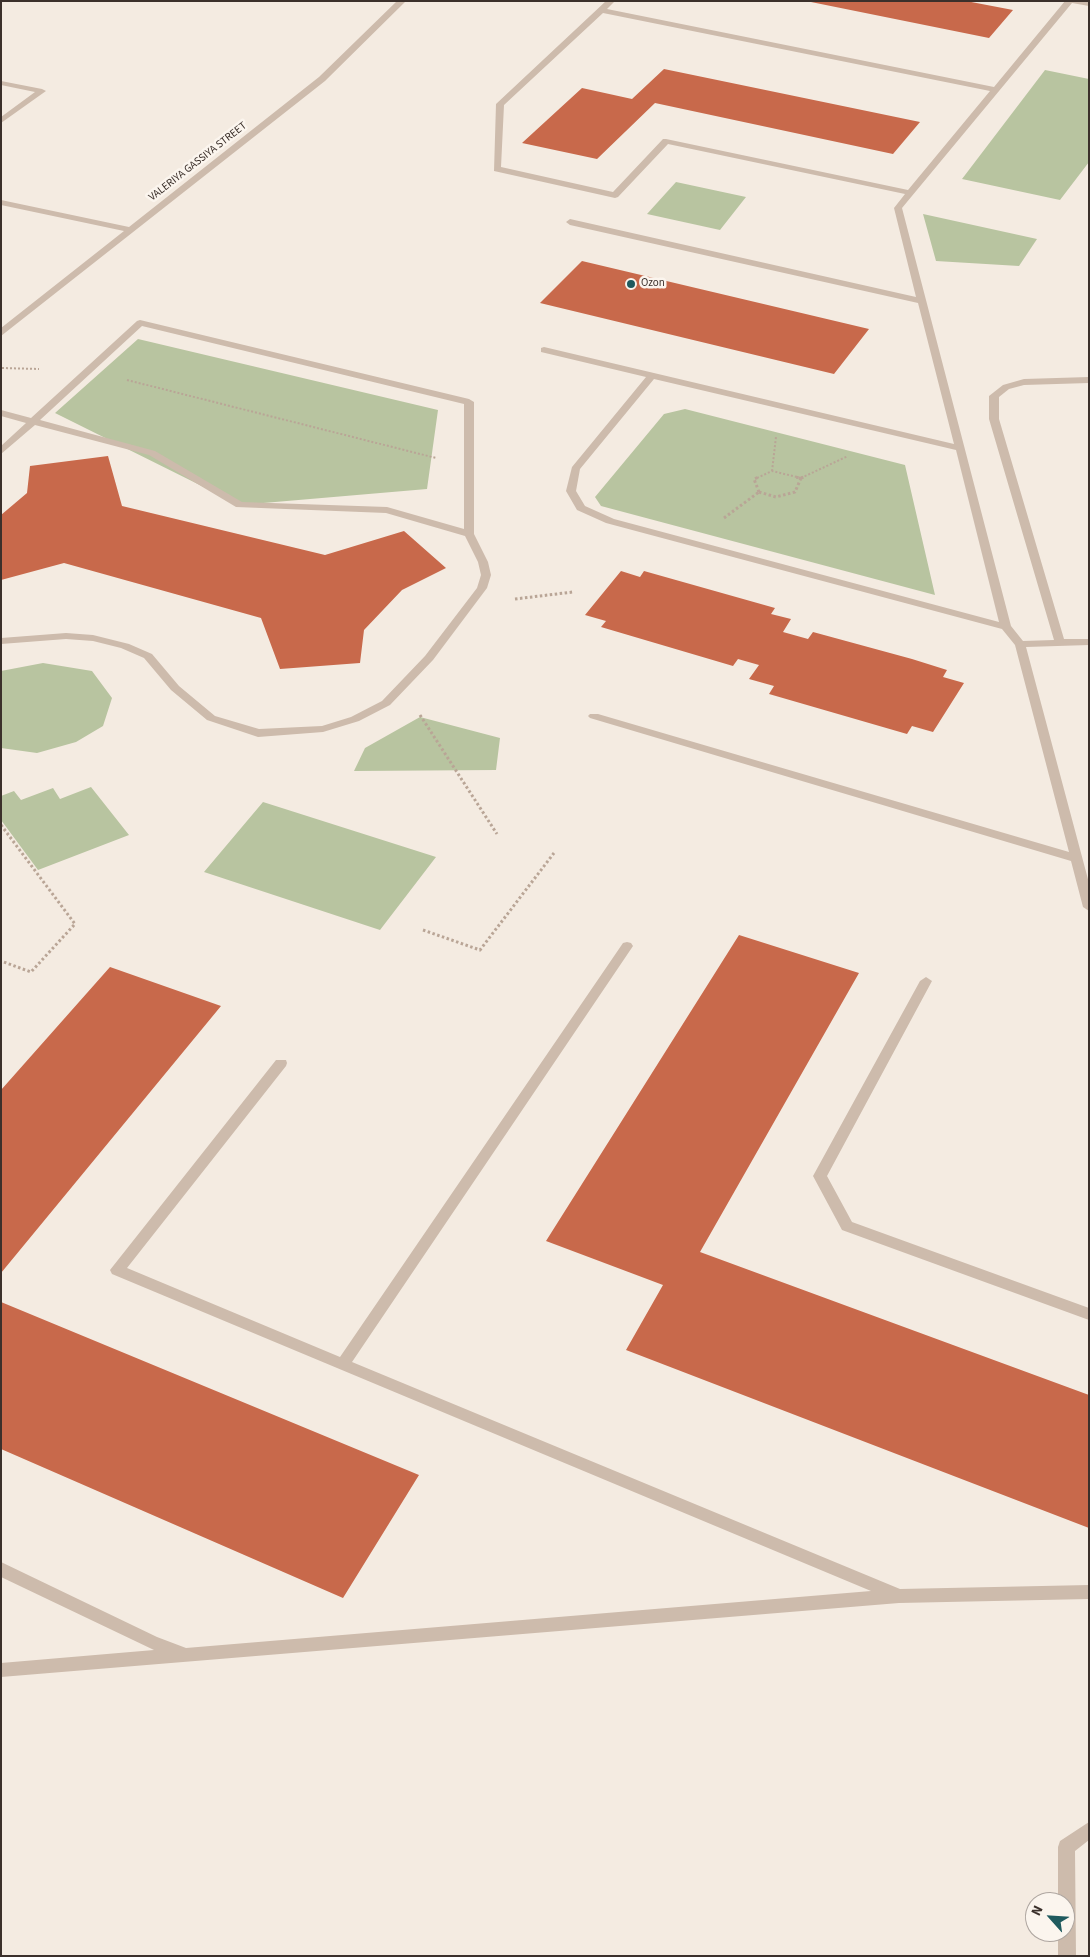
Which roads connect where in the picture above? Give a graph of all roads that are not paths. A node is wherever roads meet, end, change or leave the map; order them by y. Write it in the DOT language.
graph roads {
  1 [pos="402,1"];
  2 [pos="612,1"];
  3 [pos="1069,1"];
  4 [pos="1074,1"];
  5 [pos="1089,4"];
  6 [pos="601,10"];
  7 [pos="1,83"];
  8 [pos="996,90"];
  9 [pos="1,121"];
  10 [pos="910,193"];
  11 [pos="1,202"];
  12 [pos="570,222"];
  13 [pos="131,230"];
  14 [pos="923,301"];
  15 [pos="1,332"];
  16 [pos="544,350"];
  17 [pos="652,376"];
  18 [pos="1089,380"];
  19 [pos="1,413"];
  20 [pos="33,422"];
  21 [pos="959,448"];
  22 [pos="1,451"];
  23 [pos="469,534"];
  24 [pos="1006,627"];
  25 [pos="1,641"];
  26 [pos="1089,642"];
  27 [pos="1060,643"];
  28 [pos="1020,644"];
  29 [pos="594,716"];
  30 [pos="1075,858"];
  31 [pos="1089,907"];
  32 [pos="627,946"];
  33 [pos="926,981"];
  34 [pos="281,1062"];
  35 [pos="1089,1314"];
  36 [pos="342,1363"];
  37 [pos="1,1569"];
  38 [pos="1089,1592"];
  39 [pos="899,1596"];
  40 [pos="185,1654"];
  41 [pos="1,1670"];
  42 [pos="1089,1830"];
  43 [pos="1067,1956"];
  1 -- 13 [label="street, VALERIYA GASSIYA STREET"];
  2 -- 6 [label="street"];
  3 -- 8 [label="street"];
  4 -- 5 [label="street"];
  6 -- 8 [label="street"];
  6 -- 10 [label="street"];
  7 -- 9 [label="street"];
  8 -- 10 [label="street"];
  10 -- 14 [label="street"];
  11 -- 13 [label="street"];
  12 -- 14 [label="street"];
  13 -- 15 [label="street, VALERIYA GASSIYA STREET"];
  14 -- 21 [label="street"];
  16 -- 17 [label="street"];
  17 -- 21 [label="street"];
  17 -- 24 [label="street"];
  18 -- 27 [label="street"];
  19 -- 20 [label="street"];
  20 -- 22 [label="street"];
  20 -- 23 [label="street"];
  20 -- 23 [label="street"];
  21 -- 24 [label="street"];
  23 -- 25 [label="street"];
  24 -- 28 [label="street"];
  26 -- 27 [label="street"];
  27 -- 28 [label="street"];
  28 -- 30 [label="street"];
  29 -- 30 [label="street"];
  30 -- 31 [label="street"];
  32 -- 36 [label="street"];
  33 -- 35 [label="street"];
  34 -- 36 [label="street"];
  36 -- 39 [label="street"];
  37 -- 40 [label="street"];
  38 -- 39 [label="street"];
  39 -- 40 [label="street"];
  40 -- 41 [label="street"];
  42 -- 43 [label="street"];
}
